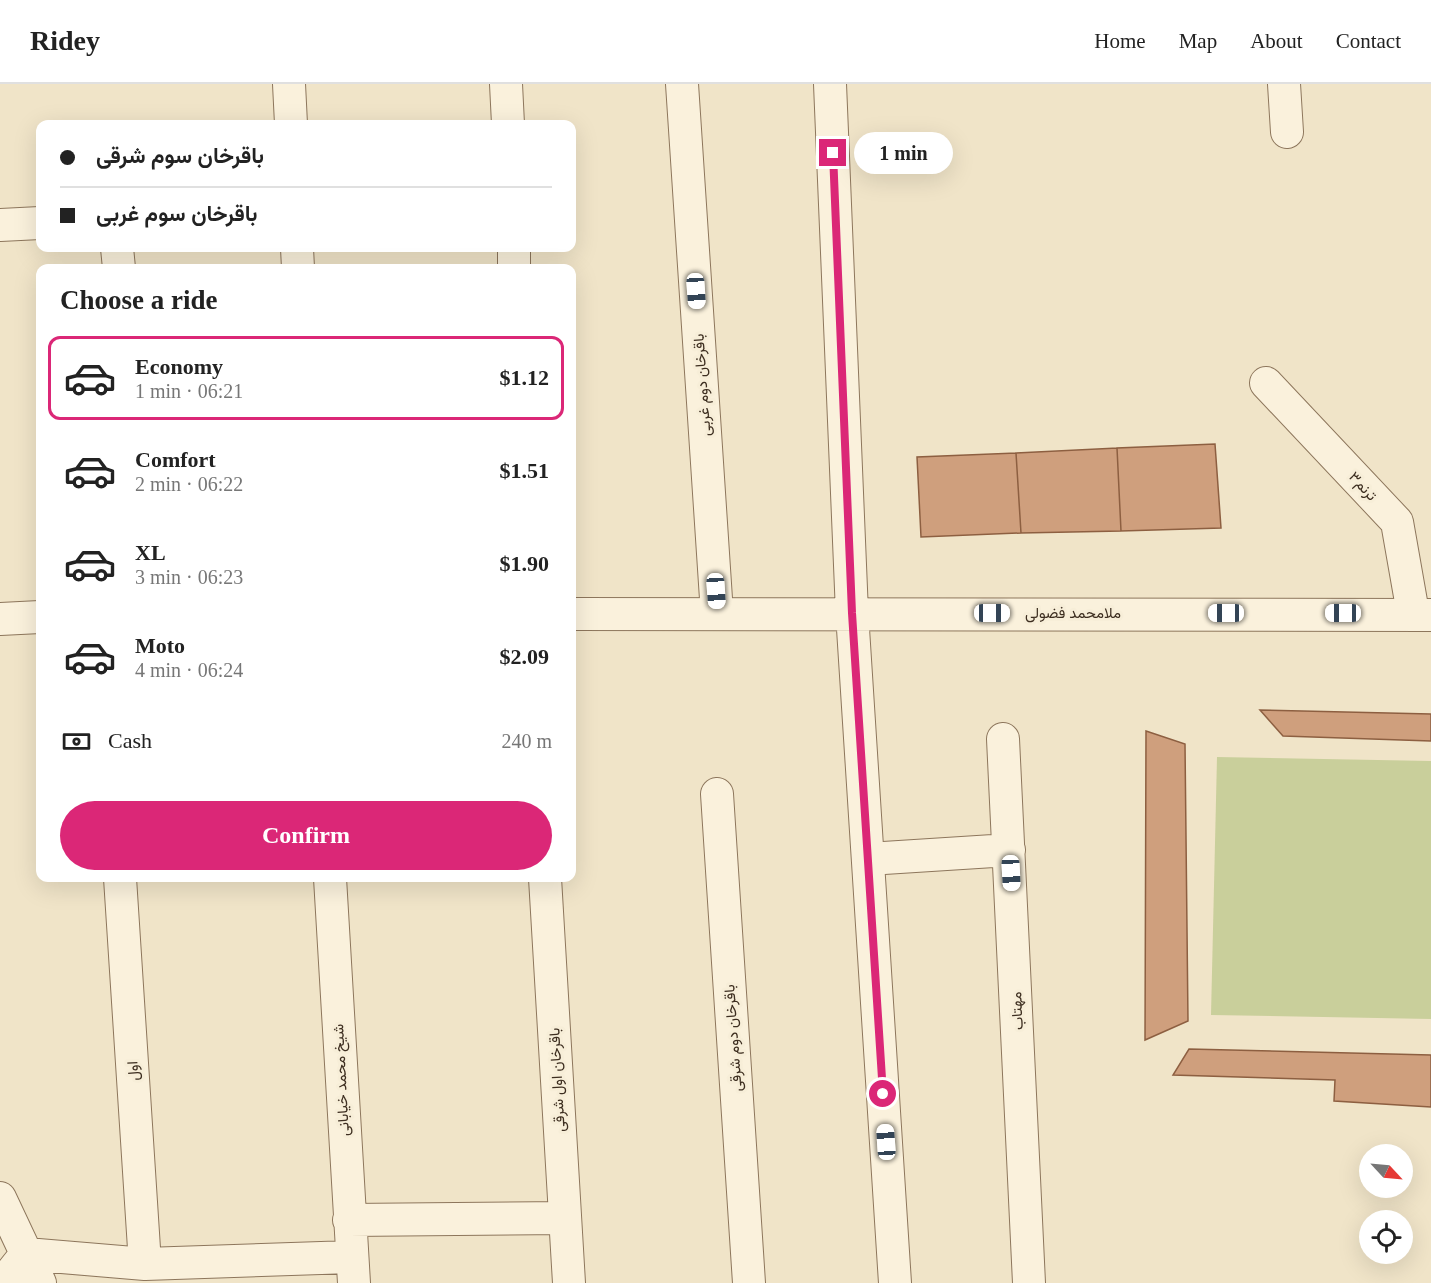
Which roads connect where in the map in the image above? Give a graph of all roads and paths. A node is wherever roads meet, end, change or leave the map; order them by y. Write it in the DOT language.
graph roads {
  1 [pos="289,84"];
  2 [pos="506,84"];
  3 [pos="682,84"];
  4 [pos="830,84"];
  5 [pos="1284,84"];
  6 [pos="291,120"];
  7 [pos="508,120"];
  8 [pos="1287,132"];
  9 [pos="36,223"];
  10 [pos="0,225"];
  11 [pos="1266,383"];
  12 [pos="852,613"];
  13 [pos="576,614"];
  14 [pos="717,614"];
  15 [pos="1422,614"];
  16 [pos="36,617"];
  17 [pos="0,619"];
  18 [pos="1004,739"];
  19 [pos="717,794"];
  20 [pos="1010,850"];
  21 [pos="868,859"];
  22 [pos="120,882"];
  23 [pos="330,882"];
  24 [pos="545,882"];
  25 [pos="0,1198"];
  26 [pos="565,1218"];
  27 [pos="349,1220"];
  28 [pos="26,1254"];
  29 [pos="145,1264"];
  30 [pos="352,1270"];
  31 [pos="3,1283"];
  32 [pos="40,1283"];
  33 [pos="569,1283"];
  34 [pos="749,1283"];
  35 [pos="895,1283"];
  36 [pos="1029,1283"];
  1 -- 6 [label="street"];
  2 -- 7 [label="street"];
  3 -- 14 [label="street, باقرخان دوم غربی"];
  4 -- 12 [label="street"];
  5 -- 8 [label="street"];
  9 -- 10 [label="street"];
  11 -- 15 [label="street, ترنم۳"];
  12 -- 14 [label="street, ملامحمد فضولی"];
  12 -- 15 [label="street, ملامحمد فضولی"];
  12 -- 21 [label="street"];
  13 -- 14 [label="street, ملامحمد فضولی"];
  16 -- 17 [label="street"];
  18 -- 20 [label="street, مهتاب"];
  19 -- 34 [label="street, باقرخان دوم شرقی"];
  20 -- 21 [label="street"];
  20 -- 36 [label="street, مهتاب"];
  21 -- 35 [label="street"];
  22 -- 29 [label="street, اول"];
  23 -- 27 [label="street, شیخ محمد خیابانی"];
  24 -- 26 [label="street, باقرخان اول شرقی"];
  25 -- 28 [label="street"];
  26 -- 27 [label="street"];
  26 -- 33 [label="street, باقرخان اول شرقی"];
  27 -- 30 [label="street, شیخ محمد خیابانی"];
  28 -- 29 [label="street"];
  28 -- 31 [label="street"];
  28 -- 32 [label="street"];
  29 -- 30 [label="street"];
}
